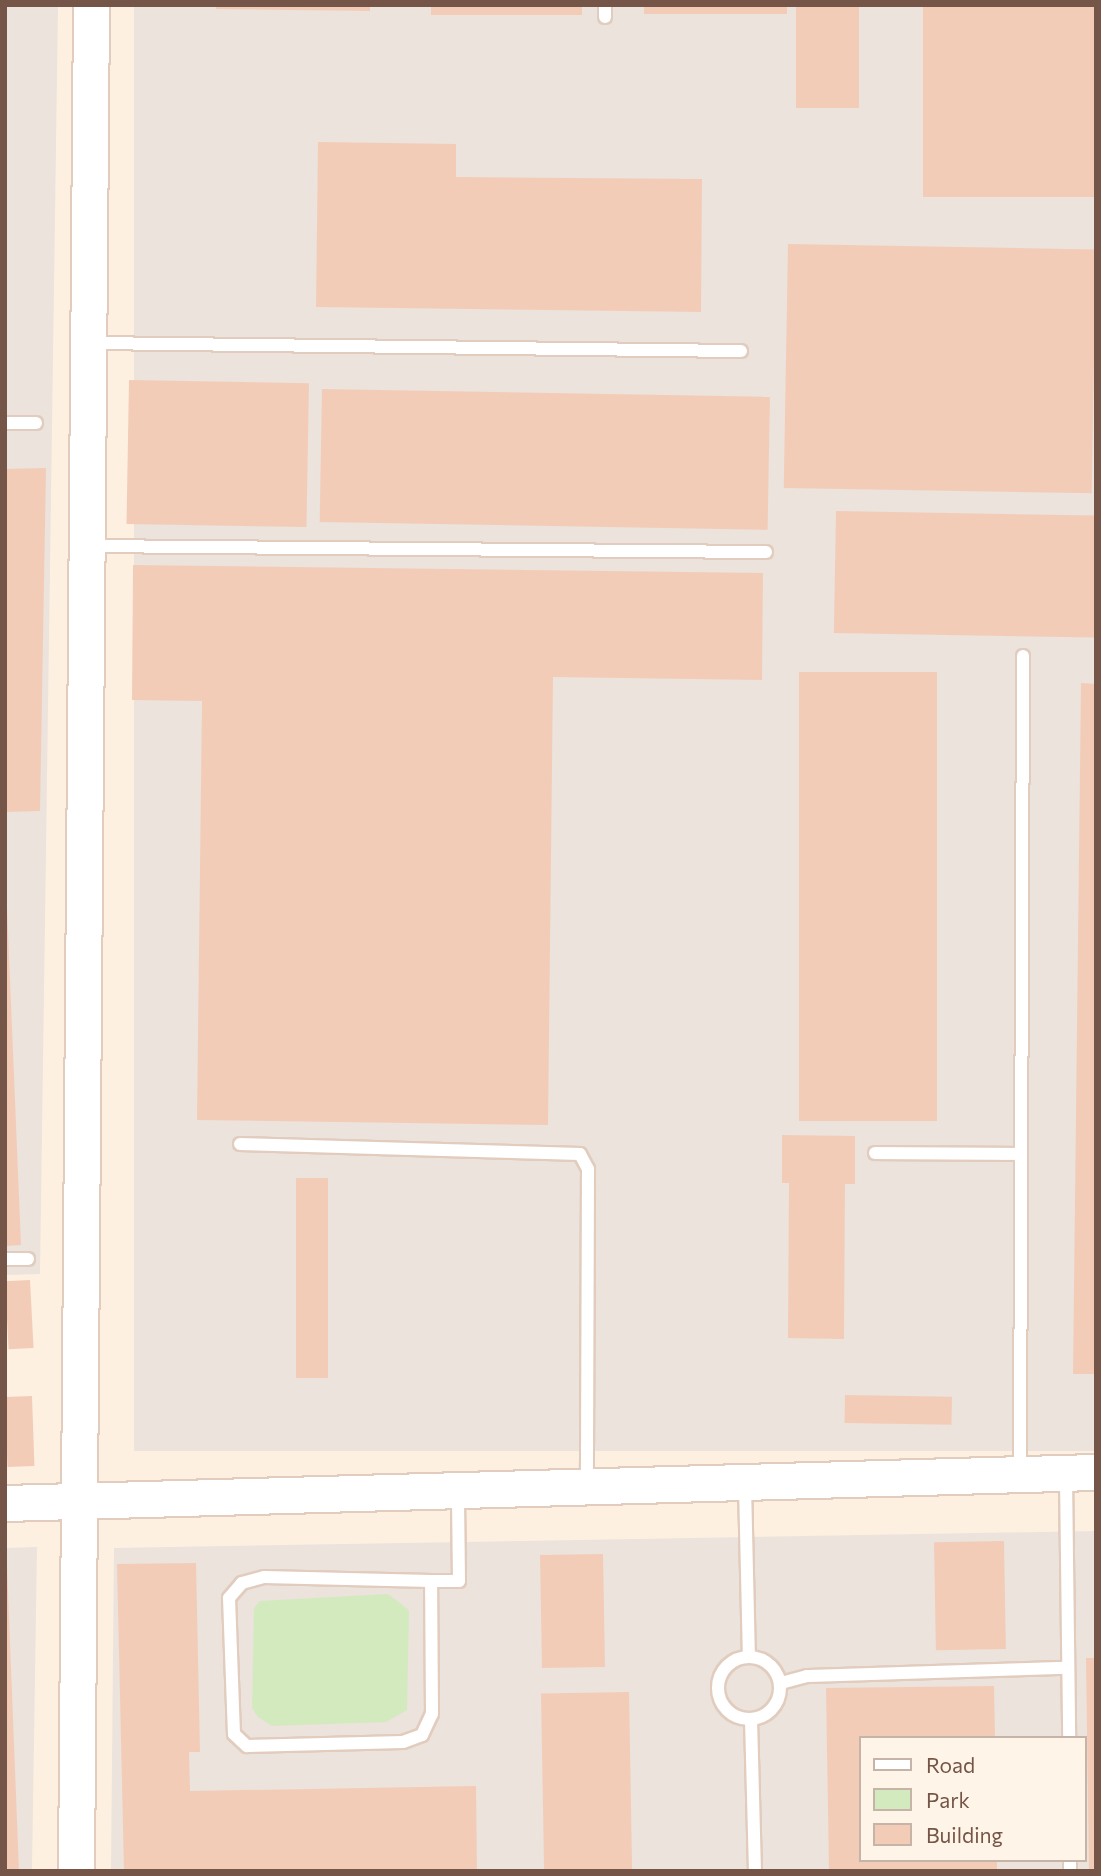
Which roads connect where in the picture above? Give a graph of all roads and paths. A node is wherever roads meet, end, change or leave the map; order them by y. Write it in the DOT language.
graph roads {
  1 [pos="91,5"];
  2 [pos="88,343"];
  3 [pos="741,351"];
  4 [pos="36,423"];
  5 [pos="5,424"];
  6 [pos="87,546"];
  7 [pos="766,552"];
  8 [pos="1023,656"];
  9 [pos="240,1144"];
  10 [pos="875,1153"];
  11 [pos="1021,1154"];
  12 [pos="5,1259"];
  13 [pos="28,1259"];
  14 [pos="1081,1473"];
  15 [pos="1020,1474"];
  16 [pos="745,1482"];
  17 [pos="587,1486"];
  18 [pos="457,1490"];
  19 [pos="79,1501"];
  20 [pos="5,1503"];
  21 [pos="431,1581"];
  22 [pos="749,1656"];
  23 [pos="1068,1668"];
  24 [pos="780,1683"];
  25 [pos="751,1719"];
  26 [pos="1069,1736"];
  27 [pos="76,1871"];
  28 [pos="755,1871"];
  1 -- 2 [label="street"];
  2 -- 3 [label="lane"];
  2 -- 6 [label="street"];
  4 -- 5 [label="lane"];
  6 -- 7 [label="lane"];
  6 -- 19 [label="street"];
  8 -- 11 [label="lane"];
  9 -- 17 [label="lane"];
  10 -- 11 [label="lane"];
  11 -- 15 [label="lane"];
  12 -- 13 [label="lane"];
  14 -- 15 [label="street"];
  14 -- 23 [label="lane"];
  15 -- 16 [label="street"];
  16 -- 17 [label="street"];
  16 -- 22 [label="lane"];
  17 -- 18 [label="street"];
  18 -- 19 [label="street"];
  18 -- 21 [label="lane"];
  19 -- 20 [label="street"];
  19 -- 27 [label="street"];
  21 -- 21 [label="lane"];
  22 -- 24 [label="lane"];
  22 -- 25 [label="lane"];
  23 -- 24 [label="lane"];
  23 -- 26 [label="lane"];
  24 -- 25 [label="lane"];
  25 -- 28 [label="lane"];
}
